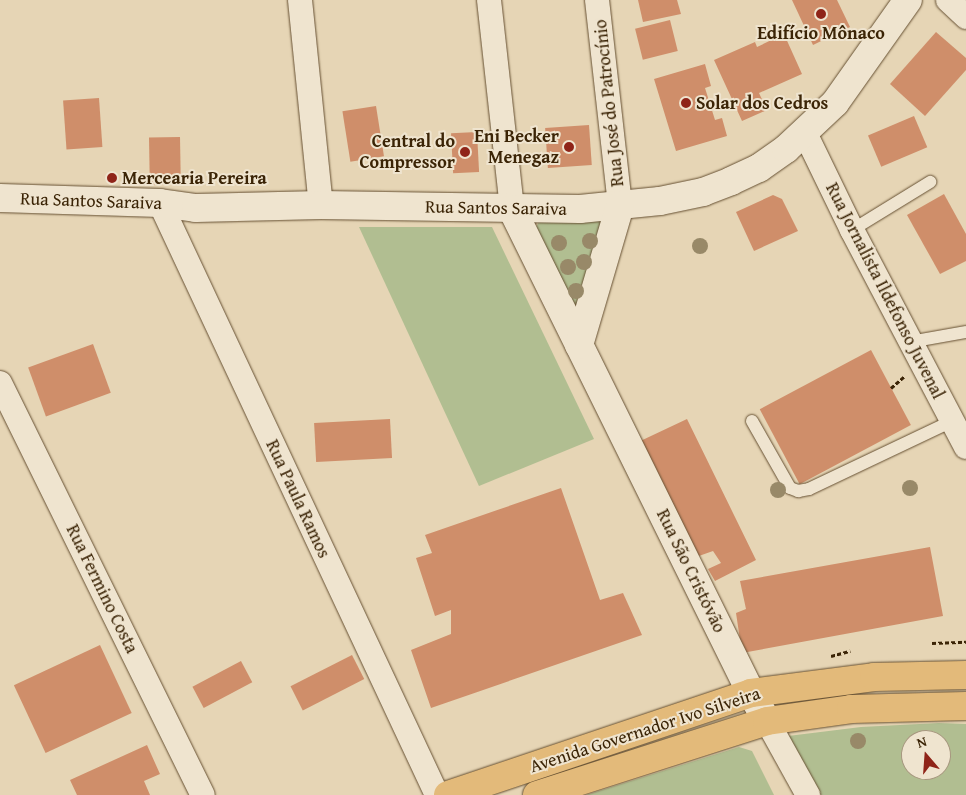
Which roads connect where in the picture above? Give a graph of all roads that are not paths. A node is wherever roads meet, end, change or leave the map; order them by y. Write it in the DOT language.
graph roads {
  1 [pos="300,0"];
  2 [pos="489,0"];
  3 [pos="597,0"];
  4 [pos="908,0"];
  5 [pos="948,0"];
  6 [pos="966,17"];
  7 [pos="805,133"];
  8 [pos="930,182"];
  9 [pos="0,198"];
  10 [pos="160,203"];
  11 [pos="321,205"];
  12 [pos="620,206"];
  13 [pos="512,209"];
  14 [pos="852,230"];
  15 [pos="966,332"];
  16 [pos="909,342"];
  17 [pos="579,345"];
  18 [pos="0,383"];
  19 [pos="752,420"];
  20 [pos="952,421"];
  21 [pos="966,448"];
  22 [pos="966,676"];
  23 [pos="751,693"];
  24 [pos="966,706"];
  25 [pos="688,713"];
  26 [pos="767,721"];
  27 [pos="698,742"];
  28 [pos="203,795"];
  29 [pos="437,795"];
  30 [pos="448,795"];
  31 [pos="537,795"];
  32 [pos="808,795"];
  1 -- 11 [label="street"];
  2 -- 13 [label="street"];
  3 -- 12 [label="street, Rua José do Patrocínio"];
  4 -- 7 [label="main road, Rua Santos Saraiva"];
  5 -- 6 [label="street"];
  7 -- 12 [label="main road, Rua Santos Saraiva"];
  7 -- 14 [label="street, Rua Jornalista Ildefonso Juvenal"];
  8 -- 14 [label="lane"];
  9 -- 10 [label="main road, Rua Santos Saraiva"];
  10 -- 11 [label="main road, Rua Santos Saraiva"];
  10 -- 29 [label="street, Rua Paula Ramos"];
  11 -- 13 [label="main road, Rua Santos Saraiva"];
  12 -- 13 [label="main road, Rua Santos Saraiva"];
  12 -- 17 [label="main road"];
  13 -- 17 [label="main road, Rua São Cristóvão"];
  14 -- 16 [label="street, Rua Jornalista Ildefonso Juvenal"];
  15 -- 16 [label="lane"];
  16 -- 20 [label="street, Rua Jornalista Ildefonso Juvenal"];
  17 -- 23 [label="main road, Rua São Cristóvão"];
  18 -- 28 [label="street, Rua Fermino Costa"];
  19 -- 20 [label="lane"];
  20 -- 21 [label="street, Rua Jornalista Ildefonso Juvenal"];
  22 -- 23 [label="main road, Avenida Governador Ivo Silveira"];
  23 -- 25 [label="main road, Avenida Governador Ivo Silveira"];
  23 -- 26 [label="main road, Rua São Cristóvão"];
  24 -- 26 [label="main road, Avenida Governador Ivo Silveira"];
  25 -- 27 [label="main road"];
  25 -- 30 [label="main road, Avenida Governador Ivo Silveira"];
  26 -- 27 [label="main road, Avenida Governador Ivo Silveira"];
  26 -- 32 [label="street, Rua São Cristóvão"];
  27 -- 31 [label="main road, Avenida Governador Ivo Silveira"];
}
